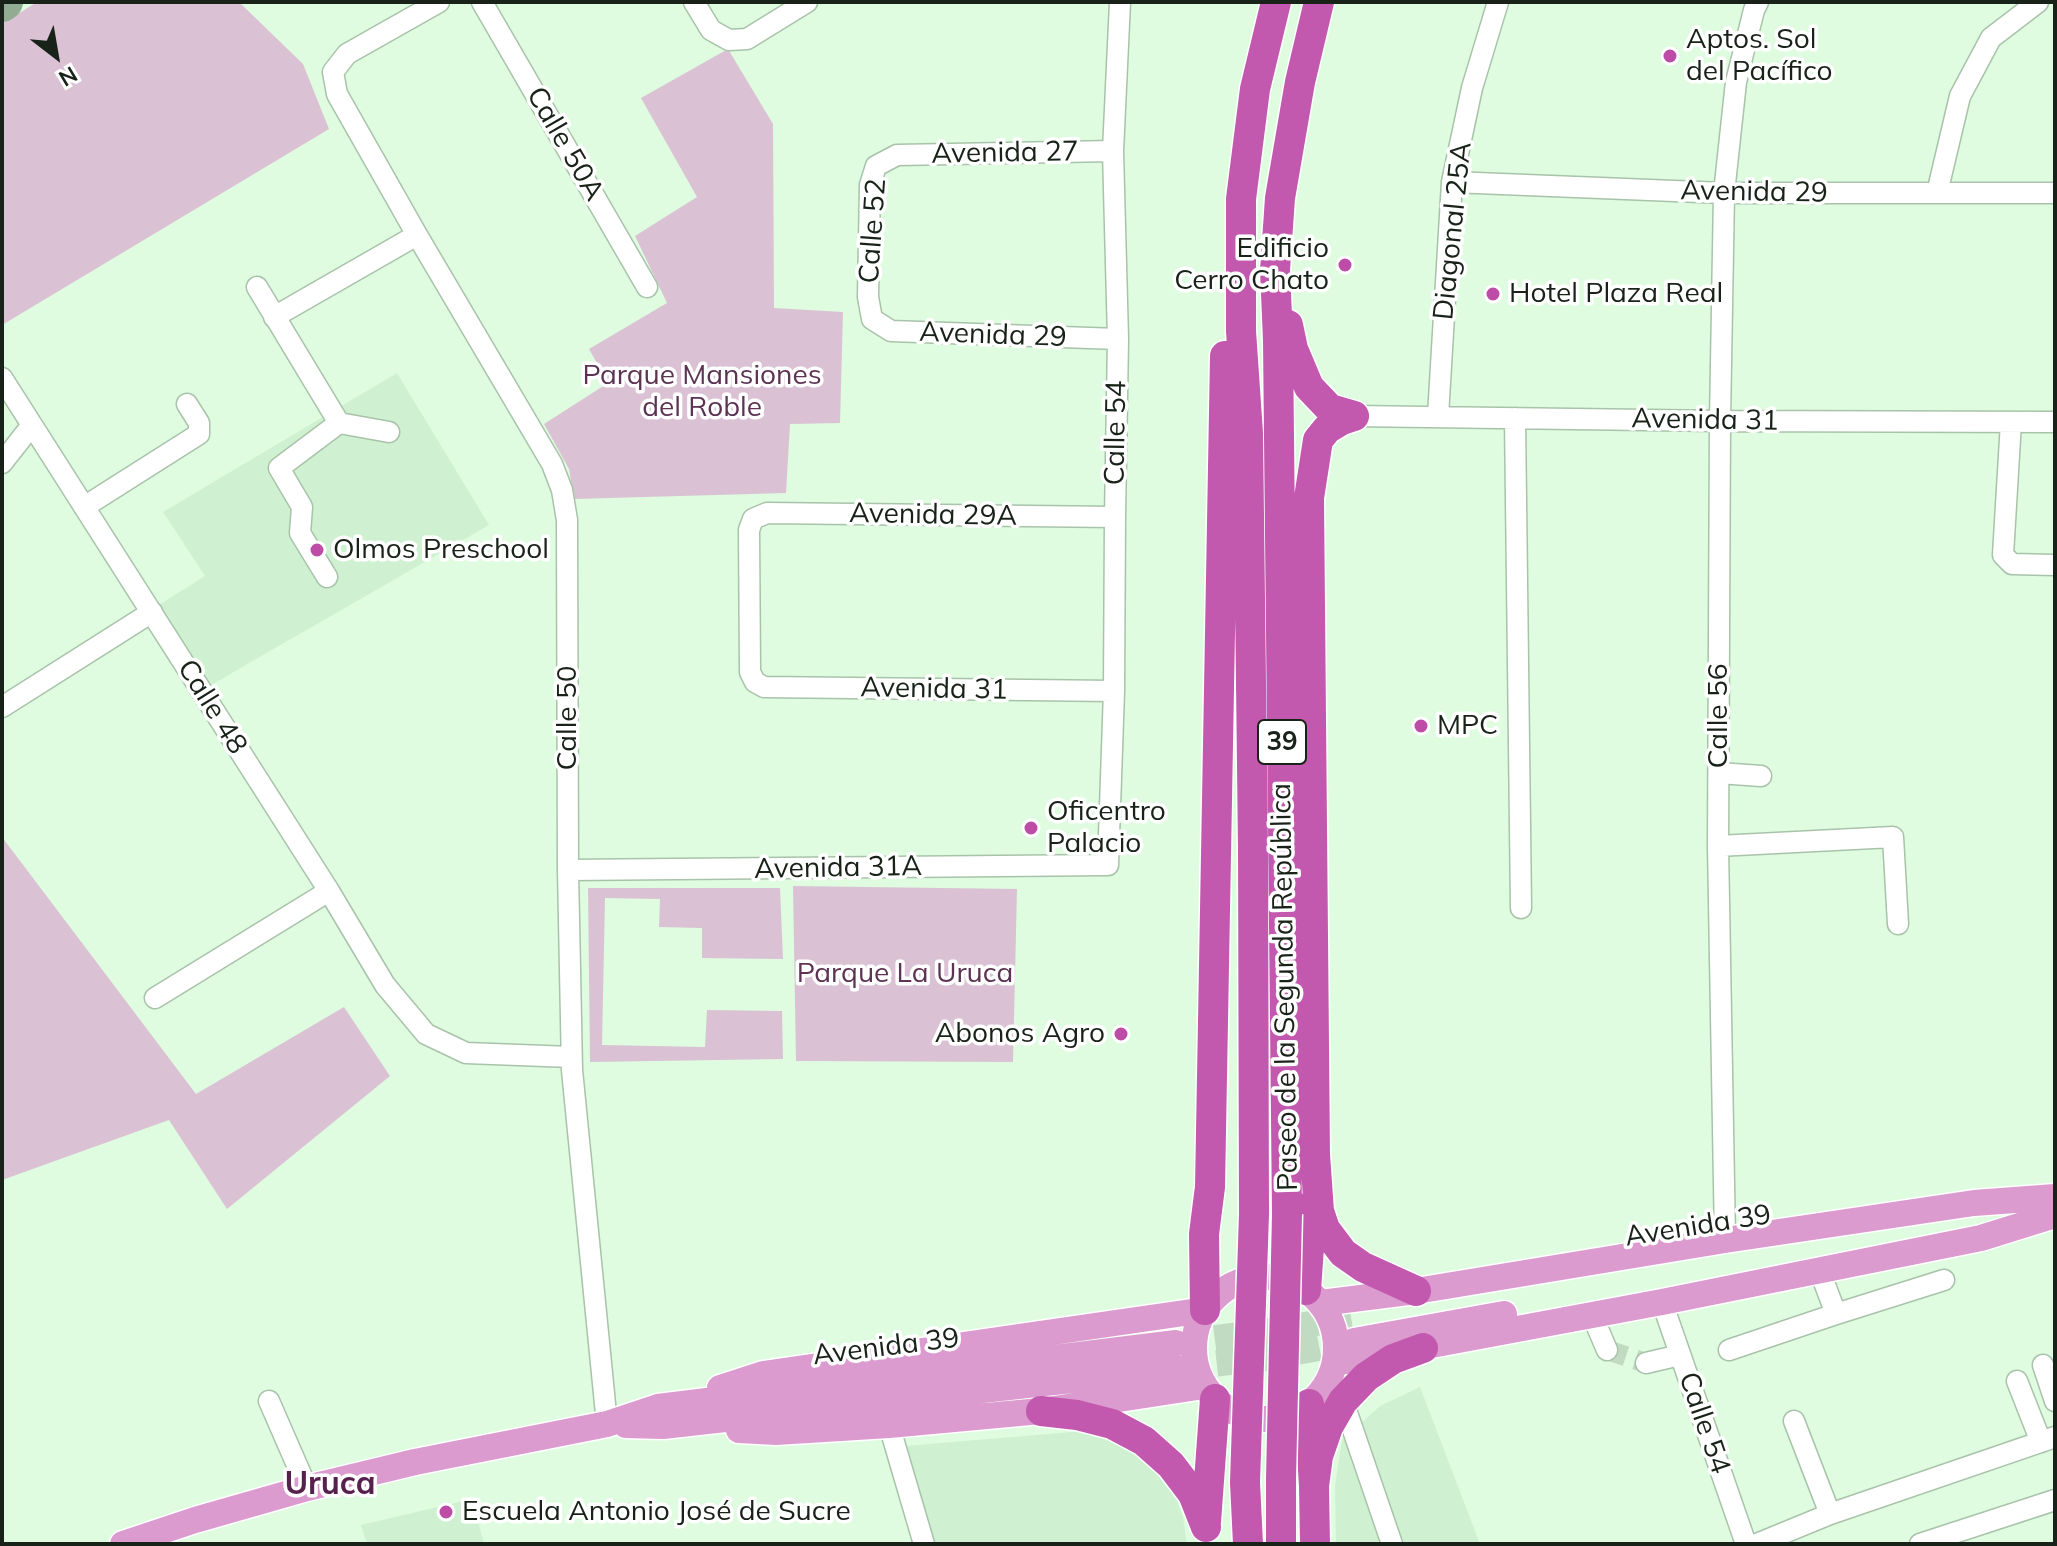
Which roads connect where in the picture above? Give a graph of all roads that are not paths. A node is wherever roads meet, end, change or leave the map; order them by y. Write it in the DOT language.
graph roads {
  1 [pos="439,2"];
  2 [pos="482,2"];
  3 [pos="694,2"];
  4 [pos="807,2"];
  5 [pos="1120,2"];
  6 [pos="1276,2"];
  7 [pos="1319,2"];
  8 [pos="1498,2"];
  9 [pos="1758,2"];
  10 [pos="2038,2"];
  11 [pos="1113,151"];
  12 [pos="897,155"];
  13 [pos="1452,182"];
  14 [pos="1724,193"];
  15 [pos="1937,193"];
  16 [pos="2055,193"];
  17 [pos="1241,199"];
  18 [pos="417,235"];
  19 [pos="1275,270"];
  20 [pos="257,287"];
  21 [pos="647,287"];
  22 [pos="274,317"];
  23 [pos="872,319"];
  24 [pos="1118,339"];
  25 [pos="1278,340"];
  26 [pos="2,378"];
  27 [pos="187,404"];
  28 [pos="1354,416"];
  29 [pos="1438,416"];
  30 [pos="1515,418"];
  31 [pos="1720,421"];
  32 [pos="2011,422"];
  33 [pos="2055,422"];
  34 [pos="339,423"];
  35 [pos="32,425"];
  36 [pos="389,432"];
  37 [pos="2,463"];
  38 [pos="1309,498"];
  39 [pos="84,507"];
  40 [pos="1115,517"];
  41 [pos="2055,565"];
  42 [pos="327,577"];
  43 [pos="152,612"];
  44 [pos="755,682"];
  45 [pos="1114,691"];
  46 [pos="2,707"];
  47 [pos="1719,773"];
  48 [pos="1761,776"];
  49 [pos="1718,846"];
  50 [pos="1108,865"];
  51 [pos="568,870"];
  52 [pos="329,891"];
  53 [pos="1521,908"];
  54 [pos="1898,924"];
  55 [pos="155,998"];
  56 [pos="571,1057"];
  57 [pos="1315,1155"];
  58 [pos="2055,1198"];
  59 [pos="2055,1213"];
  60 [pos="1725,1240"];
  61 [pos="1819,1269"];
  62 [pos="1944,1280"];
  63 [pos="1416,1291"];
  64 [pos="1313,1296"];
  65 [pos="1662,1302"];
  66 [pos="1205,1310"];
  67 [pos="1836,1314"];
  68 [pos="1592,1315"];
  69 [pos="1423,1348"];
  70 [pos="1607,1350"];
  71 [pos="1729,1350"];
  72 [pos="1680,1355"];
  73 [pos="1177,1356"];
  74 [pos="1335,1363"];
  75 [pos="1646,1363"];
  76 [pos="2043,1365"];
  77 [pos="2017,1381"];
  78 [pos="1209,1392"];
  79 [pos="269,1401"];
  80 [pos="1343,1401"];
  81 [pos="2055,1401"];
  82 [pos="1309,1404"];
  83 [pos="1041,1411"];
  84 [pos="661,1417"];
  85 [pos="1794,1421"];
  86 [pos="607,1424"];
  87 [pos="889,1425"];
  88 [pos="2048,1439"];
  89 [pos="1314,1486"];
  90 [pos="307,1488"];
  91 [pos="2055,1500"];
  92 [pos="1830,1514"];
  93 [pos="1206,1536"];
  94 [pos="123,1544"];
  95 [pos="924,1544"];
  96 [pos="1248,1544"];
  97 [pos="1281,1544"];
  98 [pos="1315,1544"];
  99 [pos="1392,1544"];
  100 [pos="1746,1544"];
  101 [pos="1757,1544"];
  102 [pos="1920,1544"];
  1 -- 18 [label="street, Calle 50"];
  2 -- 21 [label="street, Calle 50A"];
  3 -- 4 [label="street"];
  5 -- 11 [label="street, Calle 54"];
  6 -- 17 [label="highway, Paseo de la Segunda República / 39"];
  7 -- 19 [label="highway, Paseo de la Segunda República / 39"];
  8 -- 13 [label="street, Diagonal 25A"];
  9 -- 14 [label="street"];
  10 -- 15 [label="street"];
  11 -- 12 [label="street, Avenida 27"];
  11 -- 24 [label="street, Calle 54"];
  12 -- 23 [label="street, Calle 52"];
  13 -- 14 [label="street, Avenida 29"];
  13 -- 29 [label="street, Diagonal 25A"];
  14 -- 15 [label="street, Avenida 29"];
  14 -- 31 [label="street, Calle 56"];
  15 -- 16 [label="street, Avenida 29"];
  17 -- 66 [label="highway"];
  17 -- 96 [label="highway, Paseo de la Segunda República / 39, bridge"];
  18 -- 22 [label="street"];
  18 -- 51 [label="street, Calle 50"];
  19 -- 25 [label="highway, Paseo de la Segunda República / 39"];
  19 -- 28 [label="highway"];
  20 -- 22 [label="street"];
  22 -- 34 [label="street"];
  23 -- 24 [label="street, Avenida 29"];
  24 -- 40 [label="street, Calle 54"];
  25 -- 38 [label="highway"];
  25 -- 97 [label="highway, Paseo de la Segunda República / 39, bridge"];
  26 -- 35 [label="street, Calle 48"];
  27 -- 39 [label="street"];
  28 -- 29 [label="street, Avenida 31"];
  28 -- 38 [label="highway"];
  29 -- 30 [label="street, Avenida 31"];
  30 -- 31 [label="street, Avenida 31"];
  30 -- 53 [label="street"];
  31 -- 32 [label="street, Avenida 31"];
  31 -- 47 [label="street, Calle 56"];
  32 -- 33 [label="street, Avenida 31"];
  32 -- 41 [label="street"];
  34 -- 36 [label="street"];
  34 -- 42 [label="street"];
  35 -- 37 [label="street"];
  35 -- 39 [label="street, Calle 48"];
  38 -- 57 [label="highway"];
  39 -- 43 [label="street, Calle 48"];
  40 -- 44 [label="street, Avenida 29A"];
  40 -- 45 [label="street, Calle 54"];
  43 -- 46 [label="street"];
  43 -- 52 [label="street, Calle 48"];
  44 -- 45 [label="street, Avenida 31"];
  45 -- 50 [label="street, Calle 54"];
  47 -- 48 [label="street"];
  47 -- 49 [label="street, Calle 56"];
  49 -- 54 [label="street"];
  49 -- 60 [label="street, Calle 56"];
  50 -- 51 [label="street, Avenida 31A"];
  51 -- 56 [label="street, Calle 50"];
  52 -- 55 [label="street"];
  52 -- 56 [label="street, Calle 48"];
  56 -- 86 [label="street, Calle 50"];
  57 -- 63 [label="highway"];
  57 -- 64 [label="highway"];
  58 -- 59 [label="main road, Avenida 39"];
  58 -- 60 [label="main road"];
  59 -- 61 [label="main road"];
  60 -- 63 [label="main road"];
  61 -- 65 [label="main road"];
  61 -- 67 [label="street"];
  62 -- 67 [label="street"];
  63 -- 64 [label="main road"];
  64 -- 66 [label="main road"];
  64 -- 74 [label="main road"];
  65 -- 68 [label="main road"];
  65 -- 72 [label="street, Calle 54"];
  66 -- 78 [label="main road"];
  66 -- 84 [label="main road"];
  67 -- 71 [label="street"];
  68 -- 69 [label="main road"];
  68 -- 70 [label="street"];
  69 -- 74 [label="main road"];
  69 -- 80 [label="highway"];
  72 -- 75 [label="street"];
  72 -- 100 [label="street, Calle 54"];
  73 -- 84 [label="main road, Avenida 39"];
  74 -- 82 [label="main road"];
  76 -- 81 [label="street"];
  77 -- 88 [label="street"];
  78 -- 82 [label="main road"];
  78 -- 83 [label="main road"];
  78 -- 93 [label="highway"];
  79 -- 90 [label="street"];
  80 -- 89 [label="highway"];
  80 -- 99 [label="street"];
  82 -- 89 [label="highway"];
  83 -- 87 [label="main road"];
  83 -- 93 [label="highway"];
  84 -- 86 [label="main road, Avenida 39"];
  84 -- 87 [label="main road"];
  85 -- 92 [label="street"];
  86 -- 90 [label="main road, Avenida 39"];
  87 -- 95 [label="street"];
  88 -- 92 [label="street"];
  89 -- 98 [label="highway"];
  90 -- 94 [label="main road, Avenida 39"];
  91 -- 102 [label="street"];
  92 -- 101 [label="street"];
}
